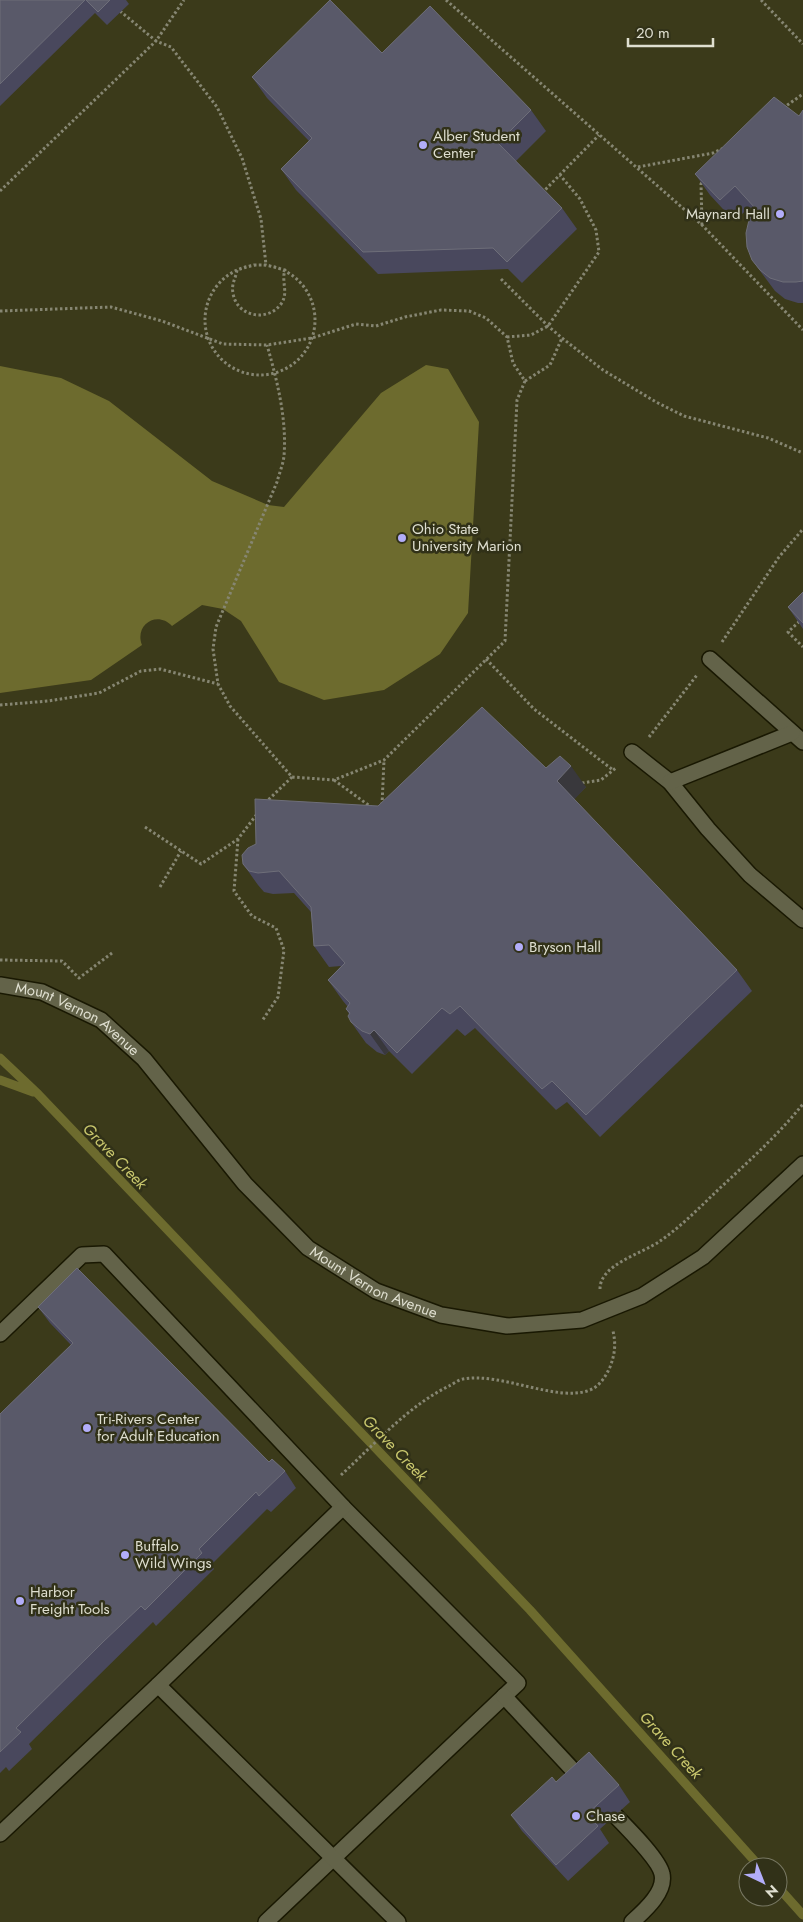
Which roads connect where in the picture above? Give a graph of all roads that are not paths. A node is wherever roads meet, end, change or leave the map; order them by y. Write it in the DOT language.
graph roads {
  1 [pos="710,659"];
  2 [pos="798,737"];
  3 [pos="632,752"];
  4 [pos="670,782"];
  5 [pos="803,920"];
  6 [pos="0,984"];
  7 [pos="803,1164"];
  8 [pos="0,1334"];
  9 [pos="343,1507"];
  10 [pos="158,1685"];
  11 [pos="504,1696"];
  12 [pos="0,1834"];
  13 [pos="333,1858"];
  14 [pos="266,1922"];
  15 [pos="398,1922"];
  16 [pos="632,1922"];
  1 -- 2 [label="street"];
  2 -- 4 [label="street"];
  3 -- 4 [label="street"];
  4 -- 5 [label="street"];
  6 -- 7 [label="street, Mount Vernon Avenue"];
  8 -- 9 [label="street"];
  9 -- 10 [label="street"];
  9 -- 11 [label="street"];
  10 -- 12 [label="street"];
  10 -- 13 [label="street"];
  11 -- 13 [label="street"];
  11 -- 16 [label="street"];
  13 -- 14 [label="street"];
  13 -- 15 [label="street"];
}
